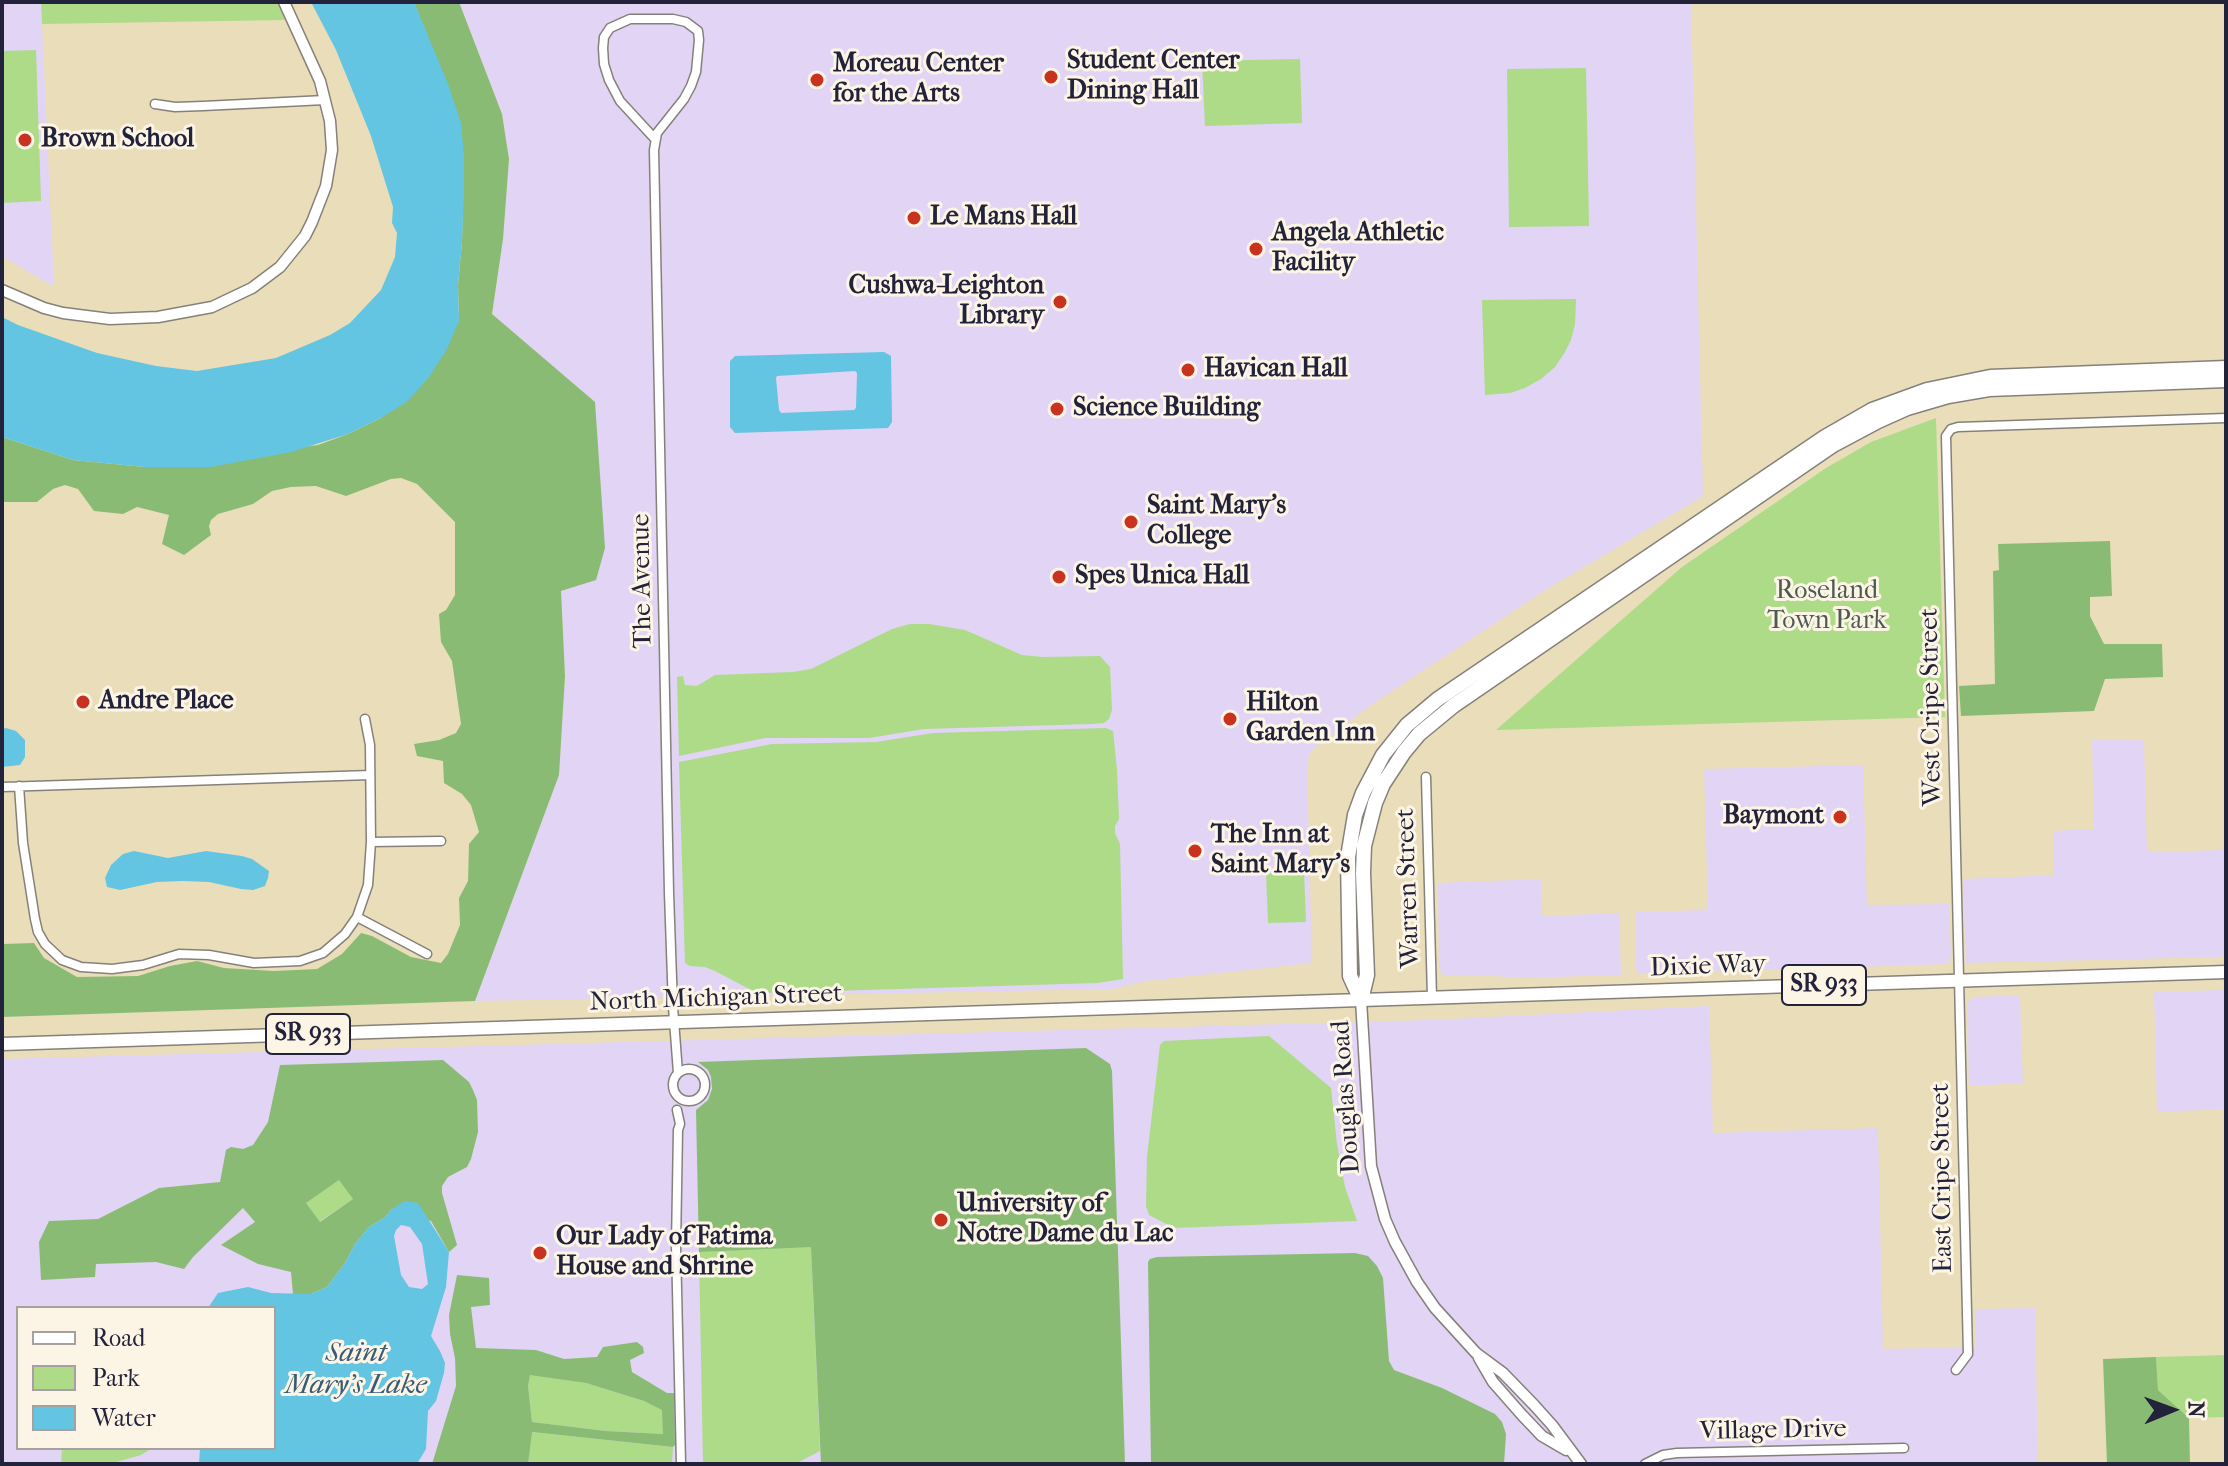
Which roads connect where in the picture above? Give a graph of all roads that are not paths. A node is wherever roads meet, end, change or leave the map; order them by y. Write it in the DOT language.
graph roads {
  1 [pos="284,2"];
  2 [pos="325,100"];
  3 [pos="155,104"];
  4 [pos="655,139"];
  5 [pos="2,290"];
  6 [pos="2226,368"];
  7 [pos="2226,380"];
  8 [pos="2226,418"];
  9 [pos="365,719"];
  10 [pos="370,775"];
  11 [pos="1426,777"];
  12 [pos="19,786"];
  13 [pos="2,787"];
  14 [pos="441,841"];
  15 [pos="371,842"];
  16 [pos="357,917"];
  17 [pos="427,954"];
  18 [pos="2226,972"];
  19 [pos="1958,981"];
  20 [pos="1432,997"];
  21 [pos="1361,1000"];
  22 [pos="674,1022"];
  23 [pos="2,1044"];
  24 [pos="678,1073"];
  25 [pos="678,1096"];
  26 [pos="1476,1353"];
  27 [pos="1956,1370"];
  28 [pos="1904,1448"];
  29 [pos="1571,1453"];
  30 [pos="681,1464"];
  31 [pos="1581,1464"];
  32 [pos="1645,1464"];
  1 -- 2 [label="street"];
  2 -- 3 [label="street"];
  2 -- 5 [label="street"];
  4 -- 4 [label="street"];
  4 -- 22 [label="street, The Avenue"];
  6 -- 21 [label="highway"];
  7 -- 21 [label="highway"];
  8 -- 19 [label="street, West Cripe Street"];
  9 -- 10 [label="street"];
  10 -- 12 [label="street"];
  10 -- 15 [label="street"];
  11 -- 20 [label="street, Warren Street"];
  12 -- 13 [label="street"];
  12 -- 16 [label="street"];
  14 -- 15 [label="street"];
  15 -- 16 [label="street"];
  16 -- 17 [label="street"];
  18 -- 19 [label="main road, Dixie Way / SR 933"];
  19 -- 20 [label="main road, Dixie Way / SR 933"];
  19 -- 27 [label="street, East Cripe Street"];
  20 -- 21 [label="main road, North Michigan Street / SR 933"];
  21 -- 22 [label="main road, North Michigan Street / SR 933"];
  21 -- 26 [label="street, Douglas Road"];
  22 -- 23 [label="main road, North Michigan Street / SR 933"];
  22 -- 24 [label="street, The Avenue"];
  24 -- 25 [label="street"];
  24 -- 25 [label="street"];
  25 -- 30 [label="street"];
  26 -- 29 [label="street, Douglas Road"];
  26 -- 29 [label="street, Douglas Road"];
  28 -- 32 [label="street, Village Drive"];
  29 -- 31 [label="street, Douglas Road"];
}
